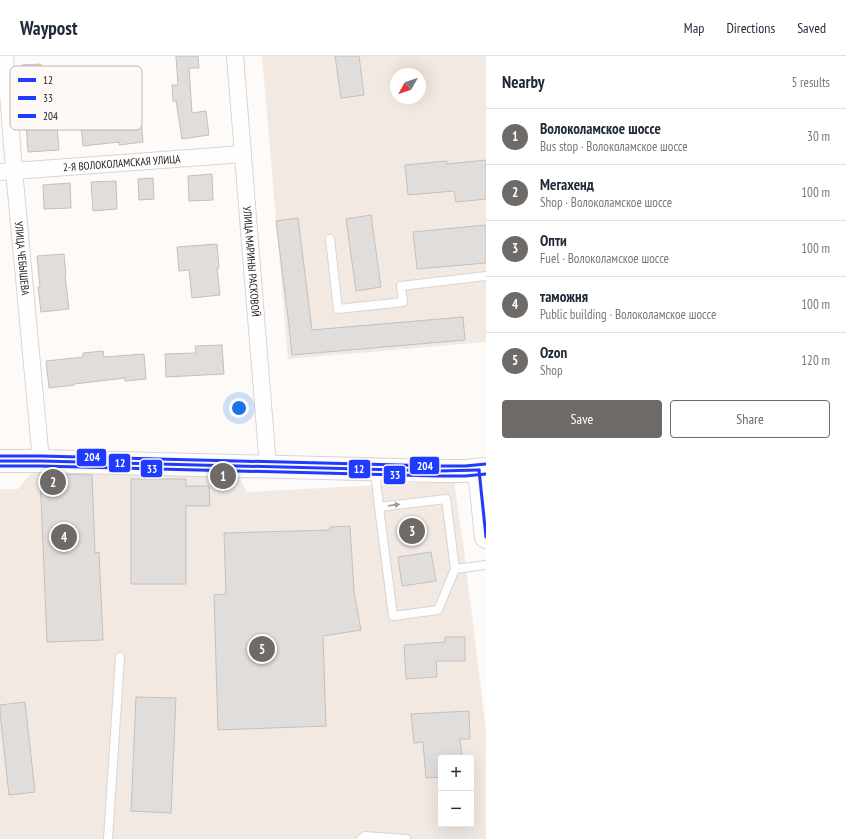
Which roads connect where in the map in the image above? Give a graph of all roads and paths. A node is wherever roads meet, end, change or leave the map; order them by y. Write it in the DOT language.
graph roads {
  1 [pos="5,56"];
  2 [pos="235,56"];
  3 [pos="243,154"];
  4 [pos="7,171"];
  5 [pos="330,239"];
  6 [pos="486,276"];
  7 [pos="0,461"];
  8 [pos="41,461"];
  9 [pos="268,466"];
  10 [pos="375,469"];
  11 [pos="483,470"];
  12 [pos="379,507"];
  13 [pos="486,537"];
  14 [pos="486,565"];
  15 [pos="454,569"];
  16 [pos="120,657"];
  17 [pos="108,839"];
  18 [pos="361,839"];
  19 [pos="406,839"];
  1 -- 4 [label="street, УЛИЦА ЧЕБЫШЕВА"];
  2 -- 3 [label="street, УЛИЦА МАРИНЫ РАСКОВОЙ"];
  3 -- 4 [label="street, 2-Я ВОЛОКОЛАМСКАЯ УЛИЦА"];
  3 -- 9 [label="street, УЛИЦА МАРИНЫ РАСКОВОЙ"];
  4 -- 8 [label="street, УЛИЦА ЧЕБЫШЕВА"];
  5 -- 6 [label="lane"];
  7 -- 8 [label="main road"];
  8 -- 9 [label="main road"];
  9 -- 10 [label="main road"];
  10 -- 11 [label="main road"];
  10 -- 12 [label="lane"];
  11 -- 13 [label="main road"];
  12 -- 15 [label="lane, one-way"];
  12 -- 15 [label="lane"];
  14 -- 15 [label="lane"];
  16 -- 17 [label="lane"];
  18 -- 19 [label="lane"];
}
